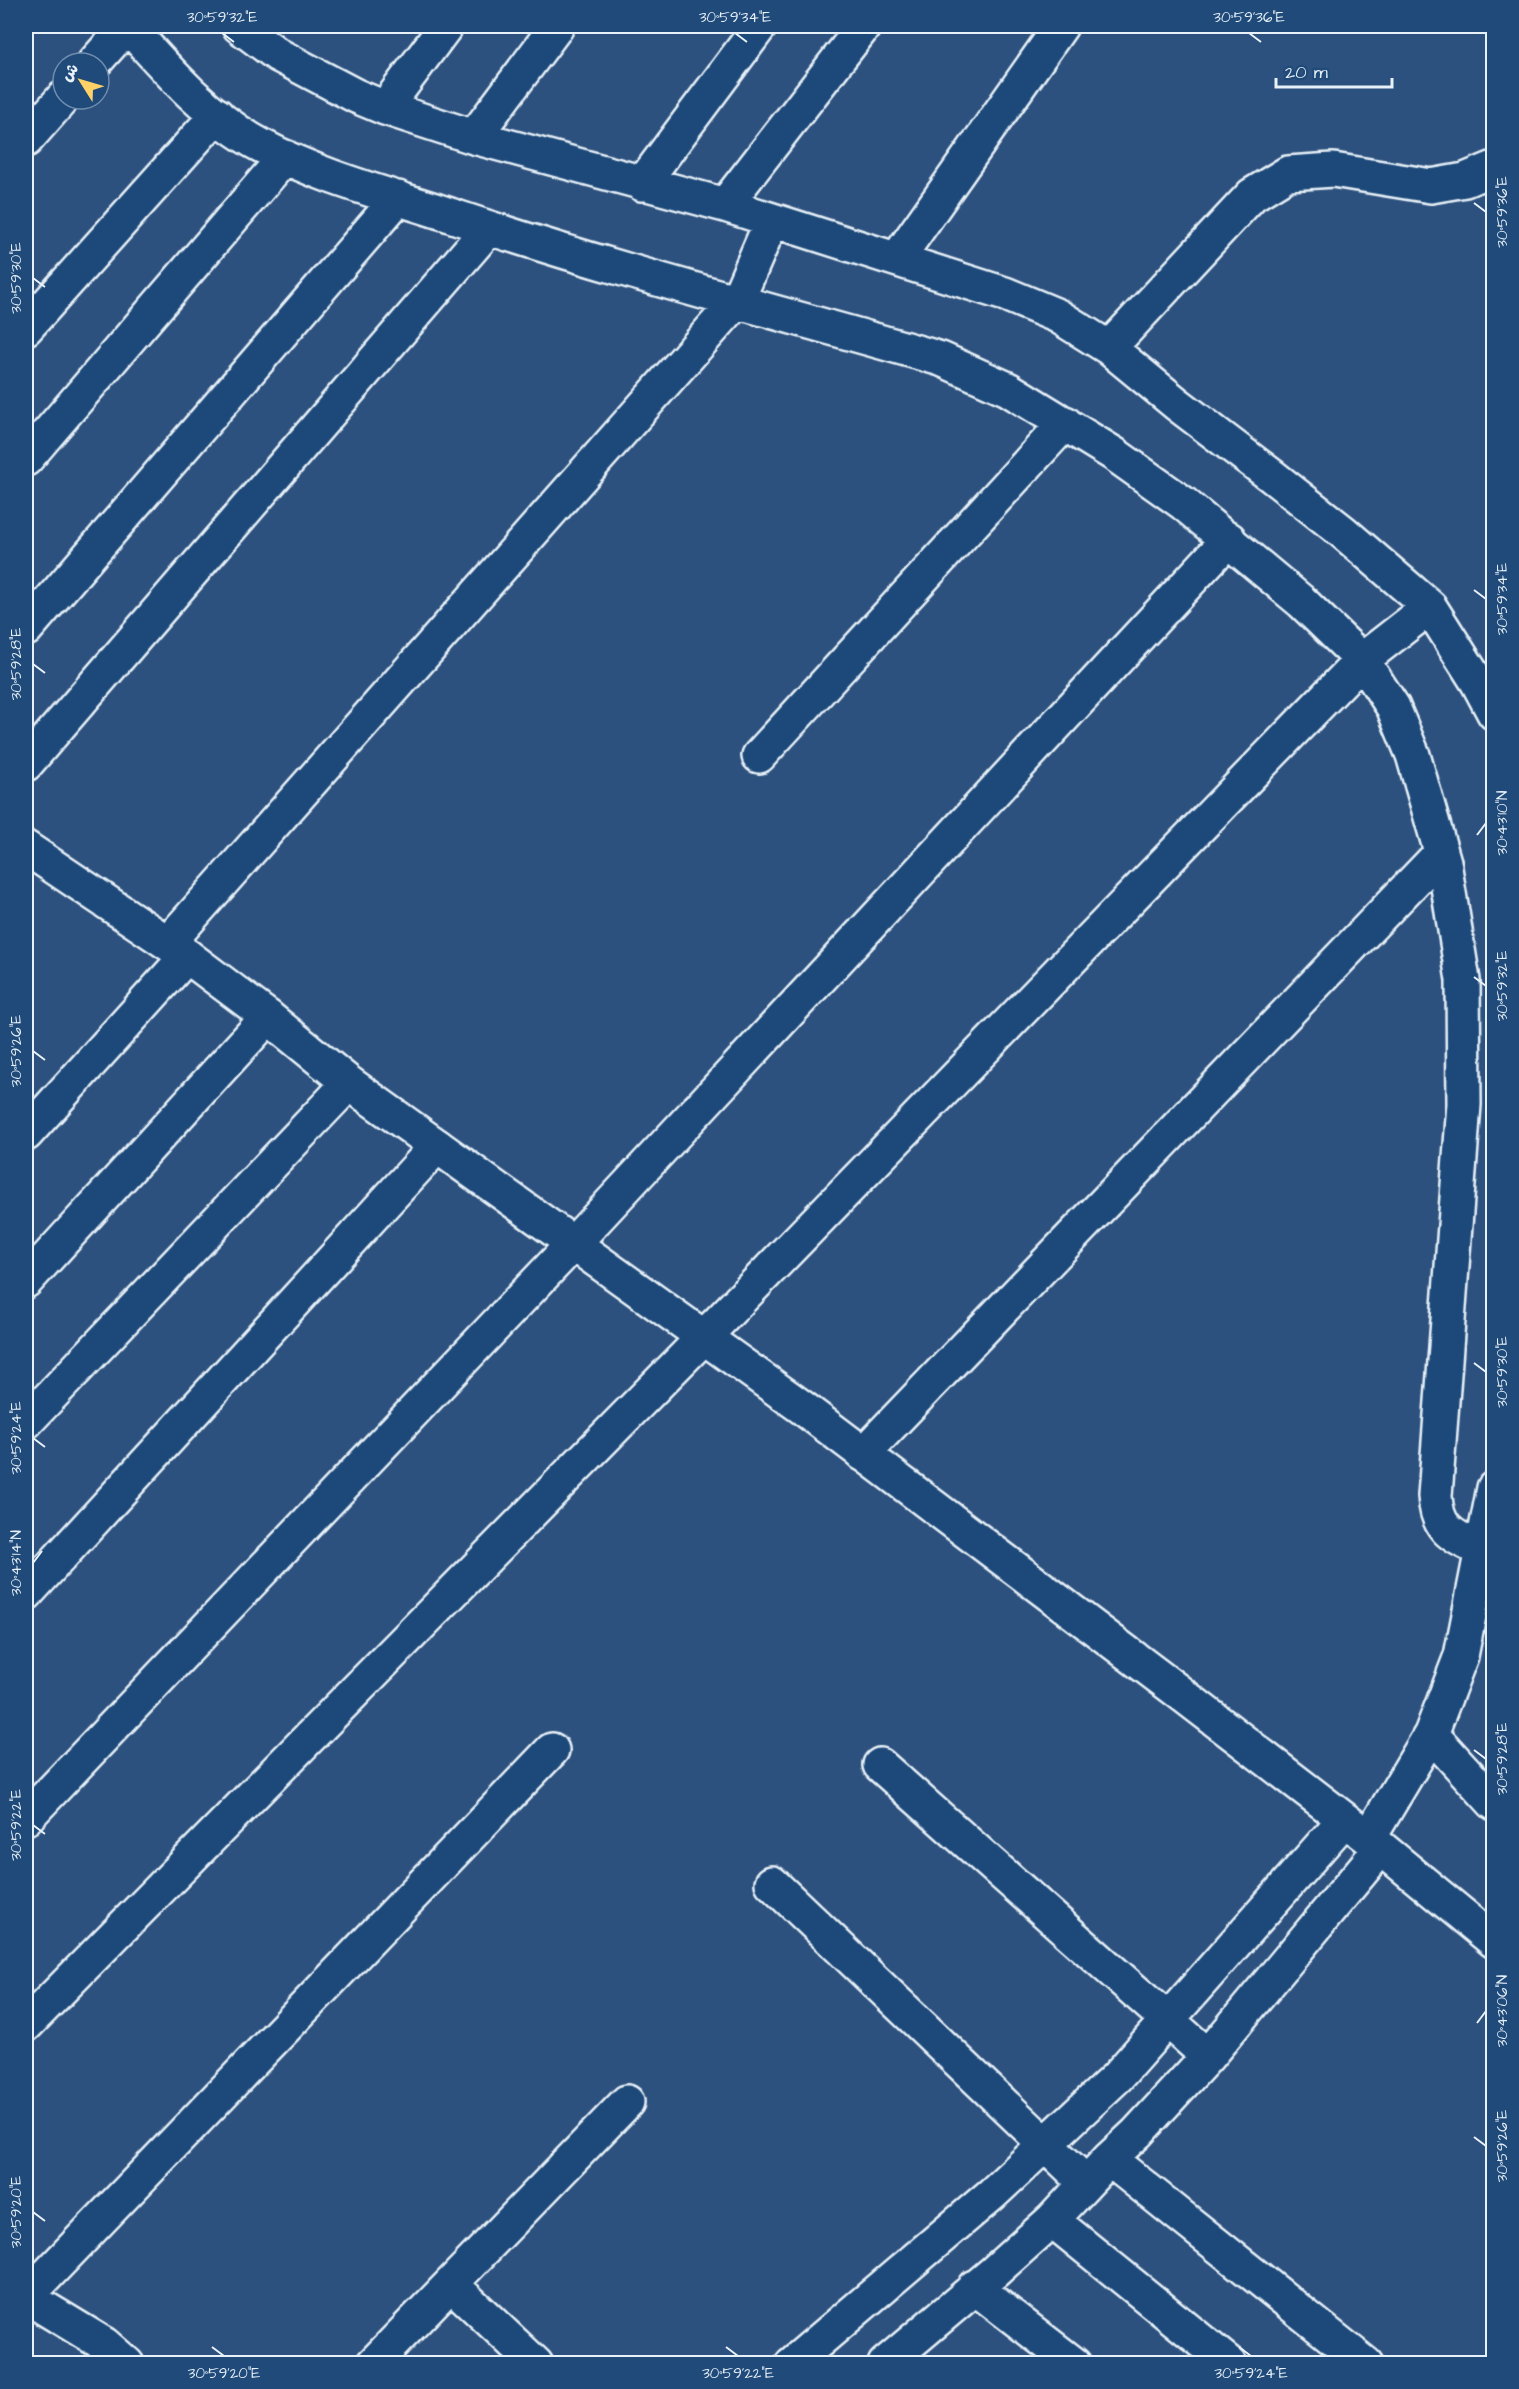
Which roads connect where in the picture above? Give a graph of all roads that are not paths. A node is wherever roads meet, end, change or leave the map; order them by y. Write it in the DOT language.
graph roads {
  1 [pos="128,26"];
  2 [pos="239,26"];
  3 [pos="446,26"];
  4 [pos="557,26"];
  5 [pos="760,26"];
  6 [pos="864,26"];
  7 [pos="1061,26"];
  8 [pos="105,51"];
  9 [pos="385,108"];
  10 [pos="52,111"];
  11 [pos="217,115"];
  12 [pos="474,137"];
  13 [pos="26,140"];
  14 [pos="285,157"];
  15 [pos="1494,168"];
  16 [pos="642,184"];
  17 [pos="398,198"];
  18 [pos="725,205"];
  19 [pos="772,220"];
  20 [pos="489,228"];
  21 [pos="897,259"];
  22 [pos="737,301"];
  23 [pos="26,327"];
  24 [pos="1109,348"];
  25 [pos="1065,423"];
  26 [pos="26,459"];
  27 [pos="1229,539"];
  28 [pos="1419,616"];
  29 [pos="26,629"];
  30 [pos="1367,656"];
  31 [pos="1494,713"];
  32 [pos="759,756"];
  33 [pos="26,764"];
  34 [pos="26,848"];
  35 [pos="1441,853"];
  36 [pos="178,950"];
  37 [pos="268,1017"];
  38 [pos="349,1083"];
  39 [pos="26,1134"];
  40 [pos="437,1146"];
  41 [pos="572,1245"];
  42 [pos="26,1281"];
  43 [pos="704,1337"];
  44 [pos="26,1422"];
  45 [pos="863,1454"];
  46 [pos="1493,1491"];
  47 [pos="1483,1551"];
  48 [pos="26,1594"];
  49 [pos="1431,1734"];
  50 [pos="552,1750"];
  51 [pos="880,1765"];
  52 [pos="1494,1803"];
  53 [pos="26,1818"];
  54 [pos="1365,1835"];
  55 [pos="772,1882"];
  56 [pos="1494,1941"];
  57 [pos="1167,2020"];
  58 [pos="26,2025"];
  59 [pos="1208,2056"];
  60 [pos="627,2102"];
  61 [pos="1046,2145"];
  62 [pos="1109,2159"];
  63 [pos="1086,2183"];
  64 [pos="1052,2220"];
  65 [pos="451,2284"];
  66 [pos="974,2287"];
  67 [pos="29,2299"];
  68 [pos="127,2364"];
  69 [pos="373,2364"];
  70 [pos="536,2364"];
  71 [pos="792,2364"];
  72 [pos="885,2364"];
  73 [pos="1074,2364"];
  74 [pos="1230,2364"];
  75 [pos="1366,2364"];
  1 -- 8 [label="street"];
  1 -- 11 [label="street"];
  2 -- 9 [label="street"];
  3 -- 9 [label="street"];
  4 -- 12 [label="street"];
  5 -- 16 [label="street"];
  6 -- 18 [label="street"];
  7 -- 21 [label="street"];
  9 -- 12 [label="street"];
  10 -- 13 [label="street"];
  11 -- 14 [label="street"];
  11 -- 23 [label="street"];
  12 -- 16 [label="street"];
  14 -- 17 [label="street"];
  14 -- 26 [label="street"];
  15 -- 24 [label="street"];
  16 -- 18 [label="street"];
  17 -- 20 [label="street"];
  17 -- 29 [label="street"];
  18 -- 19 [label="street"];
  19 -- 21 [label="street"];
  19 -- 22 [label="street"];
  20 -- 22 [label="street"];
  20 -- 33 [label="street"];
  21 -- 24 [label="street"];
  22 -- 25 [label="street"];
  22 -- 36 [label="street"];
  24 -- 28 [label="street"];
  25 -- 27 [label="street"];
  25 -- 32 [label="street"];
  27 -- 30 [label="street"];
  27 -- 41 [label="street"];
  28 -- 30 [label="street"];
  28 -- 31 [label="street"];
  30 -- 35 [label="street"];
  30 -- 43 [label="street"];
  34 -- 36 [label="street"];
  35 -- 45 [label="street"];
  35 -- 47 [label="street"];
  36 -- 37 [label="street"];
  36 -- 39 [label="street"];
  37 -- 38 [label="street"];
  37 -- 42 [label="street"];
  38 -- 40 [label="street"];
  38 -- 44 [label="street"];
  40 -- 41 [label="street"];
  40 -- 48 [label="street"];
  41 -- 43 [label="street"];
  41 -- 53 [label="street"];
  43 -- 45 [label="street"];
  43 -- 58 [label="street"];
  45 -- 54 [label="street"];
  46 -- 47 [label="street"];
  47 -- 49 [label="street"];
  49 -- 52 [label="street"];
  49 -- 54 [label="street"];
  50 -- 67 [label="street"];
  51 -- 57 [label="street"];
  54 -- 56 [label="street"];
  54 -- 57 [label="street"];
  54 -- 59 [label="street"];
  55 -- 61 [label="street"];
  57 -- 59 [label="street"];
  57 -- 61 [label="street"];
  59 -- 62 [label="street"];
  60 -- 65 [label="street"];
  61 -- 63 [label="street"];
  61 -- 71 [label="street"];
  62 -- 63 [label="street"];
  62 -- 75 [label="street"];
  63 -- 64 [label="street"];
  64 -- 66 [label="street"];
  64 -- 74 [label="street"];
  65 -- 69 [label="street"];
  65 -- 70 [label="street"];
  66 -- 72 [label="street"];
  66 -- 73 [label="street"];
  67 -- 68 [label="street"];
}
